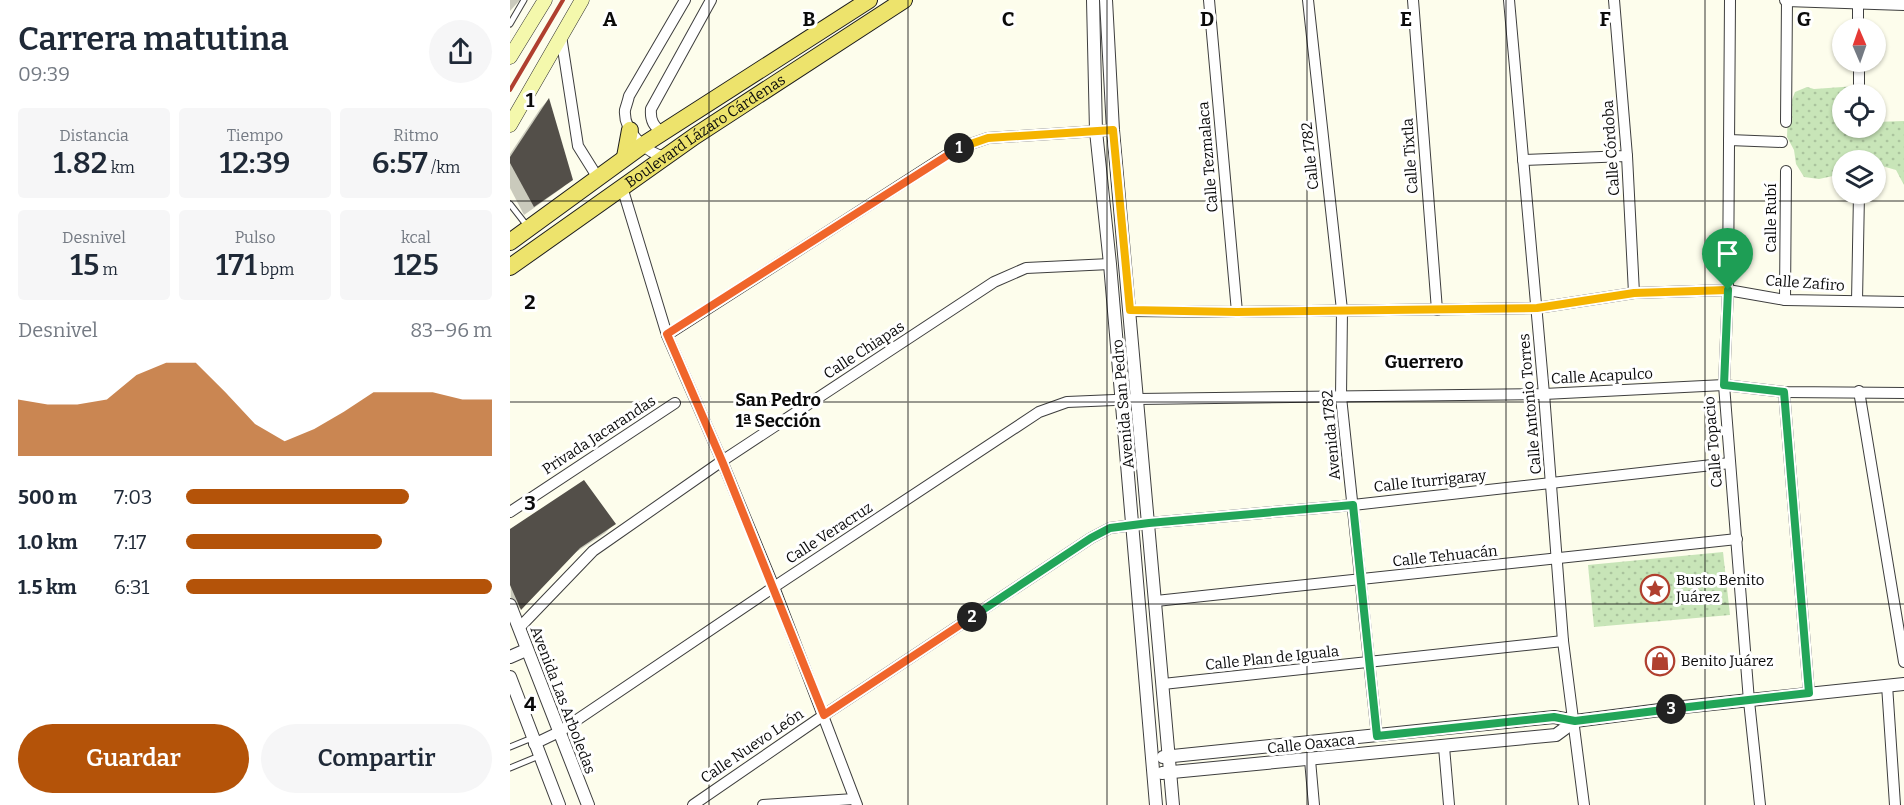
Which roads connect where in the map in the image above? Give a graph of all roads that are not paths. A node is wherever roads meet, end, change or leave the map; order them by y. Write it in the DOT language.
graph roads {
  1 [pos="524,0"];
  2 [pos="545,0"];
  3 [pos="582,0"];
  4 [pos="685,0"];
  5 [pos="711,0"];
  6 [pos="869,0"];
  7 [pos="904,0"];
  8 [pos="1092,0"];
  9 [pos="1106,0"];
  10 [pos="1209,0"];
  11 [pos="1308,0"];
  12 [pos="1413,0"];
  13 [pos="1509,0"];
  14 [pos="1614,0"];
  15 [pos="1730,0"];
  16 [pos="1786,0"];
  17 [pos="1818,1"];
  18 [pos="1858,3"];
  19 [pos="1904,4"];
  20 [pos="1858,18"];
  21 [pos="510,24"];
  22 [pos="561,36"];
  23 [pos="510,57"];
  24 [pos="1786,122"];
  25 [pos="510,126"];
  26 [pos="630,130"];
  27 [pos="1113,130"];
  28 [pos="1096,131"];
  29 [pos="662,134"];
  30 [pos="1729,140"];
  31 [pos="1782,142"];
  32 [pos="643,145"];
  33 [pos="1627,156"];
  34 [pos="625,157"];
  35 [pos="666,157"];
  36 [pos="1523,160"];
  37 [pos="1786,171"];
  38 [pos="598,178"];
  39 [pos="622,187"];
  40 [pos="510,204"];
  41 [pos="1859,204"];
  42 [pos="512,212"];
  43 [pos="570,224"];
  44 [pos="529,228"];
  45 [pos="510,242"];
  46 [pos="1110,264"];
  47 [pos="510,267"];
  48 [pos="1728,290"];
  49 [pos="1634,293"];
  50 [pos="1785,300"];
  51 [pos="1857,301"];
  52 [pos="1904,302"];
  53 [pos="1537,308"];
  54 [pos="1130,310"];
  55 [pos="1342,310"];
  56 [pos="1437,310"];
  57 [pos="1237,312"];
  58 [pos="667,334"];
  59 [pos="1724,385"];
  60 [pos="1784,392"];
  61 [pos="1859,392"];
  62 [pos="1904,393"];
  63 [pos="1544,394"];
  64 [pos="1341,397"];
  65 [pos="1137,399"];
  66 [pos="1122,400"];
  67 [pos="675,403"];
  68 [pos="722,461"];
  69 [pos="1730,463"];
  70 [pos="1551,483"];
  71 [pos="1353,505"];
  72 [pos="510,512"];
  73 [pos="1149,523"];
  74 [pos="1133,525"];
  75 [pos="1737,539"];
  76 [pos="1557,559"];
  77 [pos="1360,580"];
  78 [pos="774,587"];
  79 [pos="1156,601"];
  80 [pos="510,606"];
  81 [pos="519,628"];
  82 [pos="1563,641"];
  83 [pos="526,650"];
  84 [pos="510,657"];
  85 [pos="1904,662"];
  86 [pos="1369,663"];
  87 [pos="510,677"];
  88 [pos="1162,684"];
  89 [pos="1904,684"];
  90 [pos="1887,685"];
  91 [pos="1809,693"];
  92 [pos="1749,701"];
  93 [pos="824,715"];
  94 [pos="1575,721"];
  95 [pos="1422,731"];
  96 [pos="559,732"];
  97 [pos="1377,736"];
  98 [pos="535,746"];
  99 [pos="510,747"];
  100 [pos="1444,747"];
  101 [pos="1423,748"];
  102 [pos="1168,757"];
  103 [pos="1152,758"];
  104 [pos="1310,760"];
  105 [pos="510,768"];
  106 [pos="1170,773"];
  107 [pos="1154,774"];
  108 [pos="855,802"];
  109 [pos="559,805"];
  110 [pos="588,805"];
  111 [pos="693,805"];
  112 [pos="763,805"];
  113 [pos="1156,805"];
  114 [pos="1173,805"];
  115 [pos="1314,805"];
  116 [pos="1449,805"];
  117 [pos="1584,805"];
  118 [pos="1760,805"];
  119 [pos="1896,805"];
  1 -- 21 [label="lane"];
  2 -- 23 [label="main road"];
  3 -- 22 [label="main road"];
  4 -- 26 [label="street"];
  5 -- 29 [label="street"];
  6 -- 29 [label="main road, Boulevard Lázaro Cárdenas"];
  7 -- 35 [label="main road, Boulevard Lázaro Cárdenas"];
  8 -- 28 [label="street, Avenida San Pedro"];
  9 -- 27 [label="street, Avenida San Pedro"];
  10 -- 57 [label="street, Calle Tezmalaca"];
  11 -- 55 [label="street, Calle 1782"];
  12 -- 56 [label="street, Calle Tixtla"];
  13 -- 36 [label="street, Calle Antonio Torres"];
  14 -- 33 [label="street, Calle Córdoba"];
  15 -- 30 [label="street, Calle Topacio"];
  16 -- 17 [label="street"];
  16 -- 24 [label="street"];
  17 -- 18 [label="street"];
  18 -- 19 [label="street"];
  18 -- 20 [label="street"];
  22 -- 25 [label="main road"];
  22 -- 38 [label="street"];
  26 -- 32 [label="street"];
  26 -- 34 [label="main road"];
  27 -- 28 [label="street"];
  27 -- 54 [label="street, Avenida San Pedro"];
  28 -- 46 [label="street, Avenida San Pedro"];
  28 -- 58 [label="street"];
  29 -- 32 [label="main road, Boulevard Lázaro Cárdenas"];
  30 -- 31 [label="street"];
  30 -- 48 [label="street, Calle Topacio"];
  32 -- 34 [label="main road, Boulevard Lázaro Cárdenas"];
  32 -- 35 [label="street"];
  33 -- 36 [label="street"];
  33 -- 49 [label="street, Calle Córdoba"];
  34 -- 38 [label="main road, Boulevard Lázaro Cárdenas"];
  35 -- 39 [label="main road, Boulevard Lázaro Cárdenas"];
  36 -- 53 [label="street, Calle Antonio Torres"];
  37 -- 50 [label="street, Calle Rubí"];
  38 -- 43 [label="main road"];
  38 -- 44 [label="main road, Boulevard Lázaro Cárdenas"];
  39 -- 43 [label="main road, Boulevard Lázaro Cárdenas"];
  39 -- 58 [label="street"];
  40 -- 42 [label="lane"];
  41 -- 51 [label="street"];
  42 -- 44 [label="lane"];
  43 -- 47 [label="main road, Boulevard Lázaro Cárdenas"];
  44 -- 45 [label="main road, Boulevard Lázaro Cárdenas"];
  46 -- 66 [label="street, Avenida San Pedro"];
  46 -- 68 [label="street, Calle Chiapas"];
  48 -- 49 [label="street, Calle Zafiro"];
  48 -- 50 [label="street, Calle Zafiro"];
  48 -- 59 [label="street, Calle Topacio"];
  49 -- 53 [label="street, Calle Zafiro"];
  50 -- 51 [label="street, Calle Zafiro"];
  51 -- 52 [label="street, Calle Zafiro"];
  53 -- 56 [label="street, Calle Zafiro"];
  53 -- 63 [label="street, Calle Antonio Torres"];
  54 -- 57 [label="street, Calle Zafiro"];
  54 -- 65 [label="street, Avenida San Pedro"];
  55 -- 56 [label="street, Calle Zafiro"];
  55 -- 57 [label="street, Calle Zafiro"];
  55 -- 64 [label="street, Avenida 1782"];
  58 -- 68 [label="street"];
  59 -- 60 [label="street, Calle Acapulco"];
  59 -- 63 [label="street, Calle Acapulco"];
  59 -- 69 [label="street, Calle Topacio"];
  60 -- 61 [label="street, Calle Acapulco"];
  60 -- 91 [label="street"];
  61 -- 62 [label="street, Calle Acapulco"];
  61 -- 85 [label="street"];
  63 -- 64 [label="street, Calle Acapulco"];
  63 -- 70 [label="street, Calle Antonio Torres"];
  64 -- 65 [label="street, Calle Acapulco"];
  64 -- 71 [label="street, Avenida 1782"];
  65 -- 66 [label="street, Calle Acapulco"];
  65 -- 73 [label="street, Avenida San Pedro"];
  66 -- 74 [label="street, Avenida San Pedro"];
  66 -- 78 [label="street, Calle Veracruz"];
  67 -- 72 [label="street, Privada Jacarandas"];
  68 -- 78 [label="street"];
  68 -- 81 [label="street, Calle Chiapas"];
  69 -- 70 [label="street, Calle Iturrigaray"];
  69 -- 75 [label="street, Calle Topacio"];
  70 -- 71 [label="street, Calle Iturrigaray"];
  70 -- 76 [label="street, Calle Antonio Torres"];
  71 -- 73 [label="street, Calle Iturrigaray"];
  71 -- 77 [label="street, Avenida 1782"];
  73 -- 74 [label="street, Calle Iturrigaray"];
  73 -- 79 [label="street, Avenida San Pedro"];
  74 -- 93 [label="street, Calle Nuevo León"];
  74 -- 103 [label="street, Avenida San Pedro"];
  75 -- 76 [label="street, Calle Tehuacán"];
  75 -- 92 [label="street, Calle Topacio"];
  76 -- 77 [label="street, Calle Tehuacán"];
  76 -- 82 [label="street, Calle Antonio Torres"];
  77 -- 79 [label="street, Calle Tehuacán"];
  77 -- 86 [label="street, Avenida 1782"];
  78 -- 93 [label="street"];
  78 -- 96 [label="street, Calle Veracruz"];
  79 -- 88 [label="street, Avenida San Pedro"];
  80 -- 81 [label="street, Avenida Las Arboledas"];
  81 -- 83 [label="street, Avenida Las Arboledas"];
  82 -- 86 [label="street, Calle Plan de Iguala"];
  82 -- 94 [label="street, Calle Antonio Torres"];
  83 -- 84 [label="street"];
  83 -- 96 [label="street, Avenida Las Arboledas"];
  86 -- 88 [label="street, Calle Plan de Iguala"];
  86 -- 97 [label="street, Avenida 1782"];
  87 -- 98 [label="street"];
  88 -- 102 [label="street, Avenida San Pedro"];
  89 -- 90 [label="street, Calle Oaxaca"];
  90 -- 91 [label="street, Calle Oaxaca"];
  90 -- 119 [label="street"];
  91 -- 92 [label="street, Calle Oaxaca"];
  92 -- 94 [label="street, Calle Oaxaca"];
  92 -- 118 [label="street, Calle Topacio"];
  93 -- 108 [label="street"];
  93 -- 111 [label="street, Calle Nuevo León"];
  94 -- 95 [label="street, Calle Oaxaca"];
  94 -- 100 [label="street, Calle Oaxaca"];
  94 -- 117 [label="street, Calle Antonio Torres"];
  95 -- 97 [label="street, Calle Oaxaca"];
  95 -- 101 [label="street"];
  96 -- 98 [label="street, Calle Veracruz"];
  96 -- 110 [label="street, Avenida Las Arboledas"];
  97 -- 102 [label="street, Calle Oaxaca"];
  98 -- 99 [label="lane"];
  98 -- 105 [label="lane"];
  98 -- 109 [label="street"];
  100 -- 101 [label="street, Calle Oaxaca"];
  100 -- 116 [label="street"];
  101 -- 104 [label="street, Calle Oaxaca"];
  102 -- 103 [label="street, Calle Oaxaca"];
  102 -- 106 [label="street, Avenida San Pedro"];
  103 -- 107 [label="street, Avenida San Pedro"];
  104 -- 106 [label="street, Calle Oaxaca"];
  104 -- 115 [label="street"];
  106 -- 107 [label="street, Calle Oaxaca"];
  106 -- 114 [label="street, Avenida San Pedro"];
  107 -- 113 [label="street, Avenida San Pedro"];
  108 -- 112 [label="street"];
}
